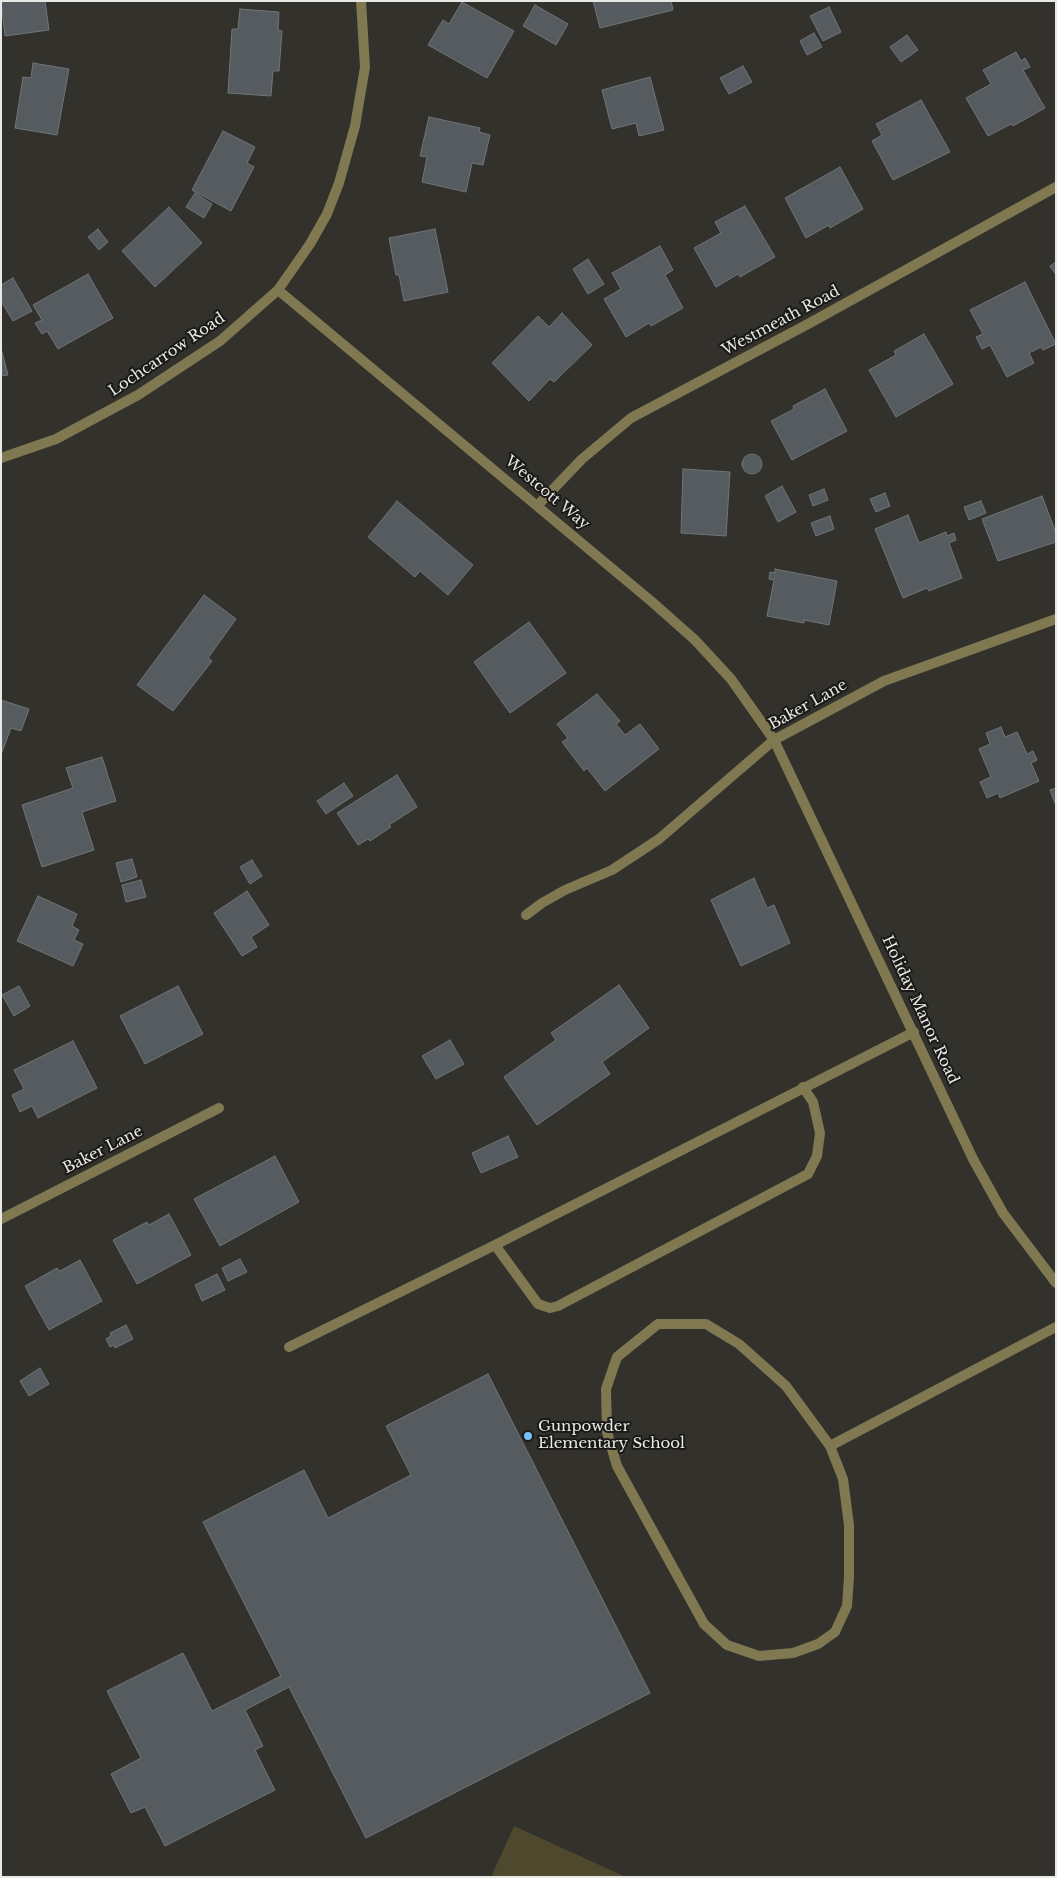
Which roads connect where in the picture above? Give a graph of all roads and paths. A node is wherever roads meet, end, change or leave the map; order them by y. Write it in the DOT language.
graph roads {
  1 [pos="361,1"];
  2 [pos="1056,187"];
  3 [pos="278,290"];
  4 [pos="1,458"];
  5 [pos="538,505"];
  6 [pos="1056,618"];
  7 [pos="774,740"];
  8 [pos="526,915"];
  9 [pos="914,1032"];
  10 [pos="803,1086"];
  11 [pos="219,1108"];
  12 [pos="1,1219"];
  13 [pos="495,1245"];
  14 [pos="1056,1283"];
  15 [pos="1056,1327"];
  16 [pos="289,1346"];
  17 [pos="830,1446"];
  1 -- 3 [label="street, Lochcarrow Road"];
  2 -- 5 [label="street, Westmeath Road"];
  3 -- 4 [label="street, Lochcarrow Road"];
  3 -- 5 [label="street, Westcott Way"];
  5 -- 7 [label="street, Westcott Way"];
  6 -- 7 [label="street, Baker Lane"];
  7 -- 8 [label="street, Baker Lane"];
  7 -- 9 [label="street, Holiday Manor Road"];
  9 -- 10 [label="street"];
  9 -- 14 [label="street, Holiday Manor Road"];
  10 -- 13 [label="street"];
  10 -- 13 [label="street"];
  11 -- 12 [label="street, Baker Lane"];
  13 -- 16 [label="street"];
  15 -- 17 [label="street"];
  17 -- 17 [label="street"];
}
